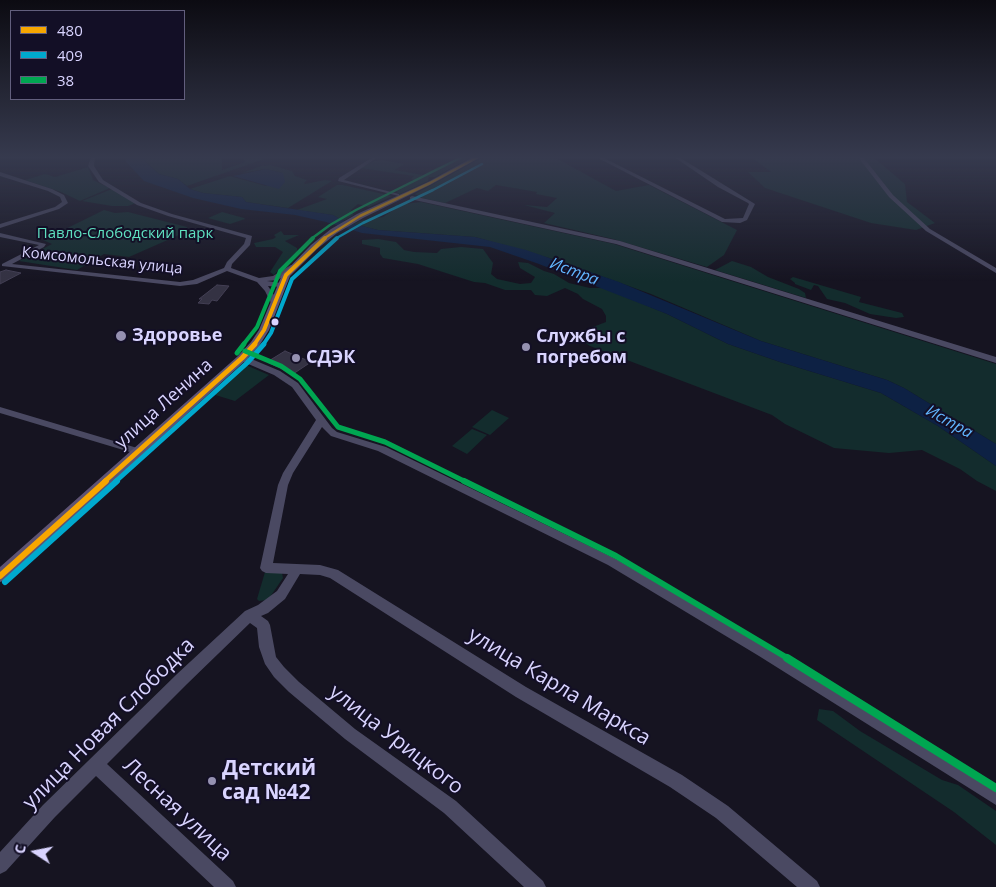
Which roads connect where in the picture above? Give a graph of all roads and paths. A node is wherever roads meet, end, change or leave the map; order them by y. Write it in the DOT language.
graph roads {
  1 [pos="63,198"];
  2 [pos="130,198"];
  3 [pos="398,198"];
  4 [pos="414,198"];
  5 [pos="678,198"];
  6 [pos="743,198"];
  7 [pos="894,198"];
  8 [pos="0,226"];
  9 [pos="0,235"];
  10 [pos="2,266"];
  11 [pos="293,266"];
  12 [pos="227,269"];
  13 [pos="996,271"];
  14 [pos="256,278"];
  15 [pos="281,285"];
  16 [pos="274,301"];
  17 [pos="242,358"];
  18 [pos="996,360"];
  19 [pos="0,410"];
  20 [pos="321,420"];
  21 [pos="140,452"];
  22 [pos="296,571"];
  23 [pos="0,576"];
  24 [pos="250,615"];
  25 [pos="96,765"];
  26 [pos="996,797"];
  27 [pos="0,865"];
  28 [pos="227,887"];
  29 [pos="537,887"];
  30 [pos="810,887"];
  1 -- 8 [label="street"];
  2 -- 12 [label="street"];
  3 -- 11 [label="main road, улица Ленина"];
  4 -- 18 [label="street"];
  5 -- 6 [label="street"];
  7 -- 13 [label="street"];
  9 -- 10 [label="street, Комсомольская улица"];
  10 -- 12 [label="street, Комсомольская улица"];
  11 -- 14 [label="street"];
  11 -- 15 [label="main road, улица Ленина"];
  12 -- 14 [label="street"];
  14 -- 15 [label="street"];
  14 -- 16 [label="street"];
  15 -- 16 [label="main road, улица Ленина"];
  16 -- 17 [label="main road, улица Ленина"];
  17 -- 20 [label="street"];
  17 -- 21 [label="main road, улица Ленина"];
  19 -- 21 [label="street"];
  20 -- 22 [label="street, улица Карла Маркса"];
  20 -- 26 [label="street"];
  21 -- 23 [label="main road, улица Ленина"];
  22 -- 24 [label="street, улица Новая Слободка"];
  22 -- 30 [label="street, улица Карла Маркса"];
  24 -- 25 [label="street, улица Новая Слободка"];
  24 -- 29 [label="street, улица Урицкого"];
  25 -- 27 [label="street, улица Новая Слободка"];
  25 -- 28 [label="street, Лесная улица"];
}
